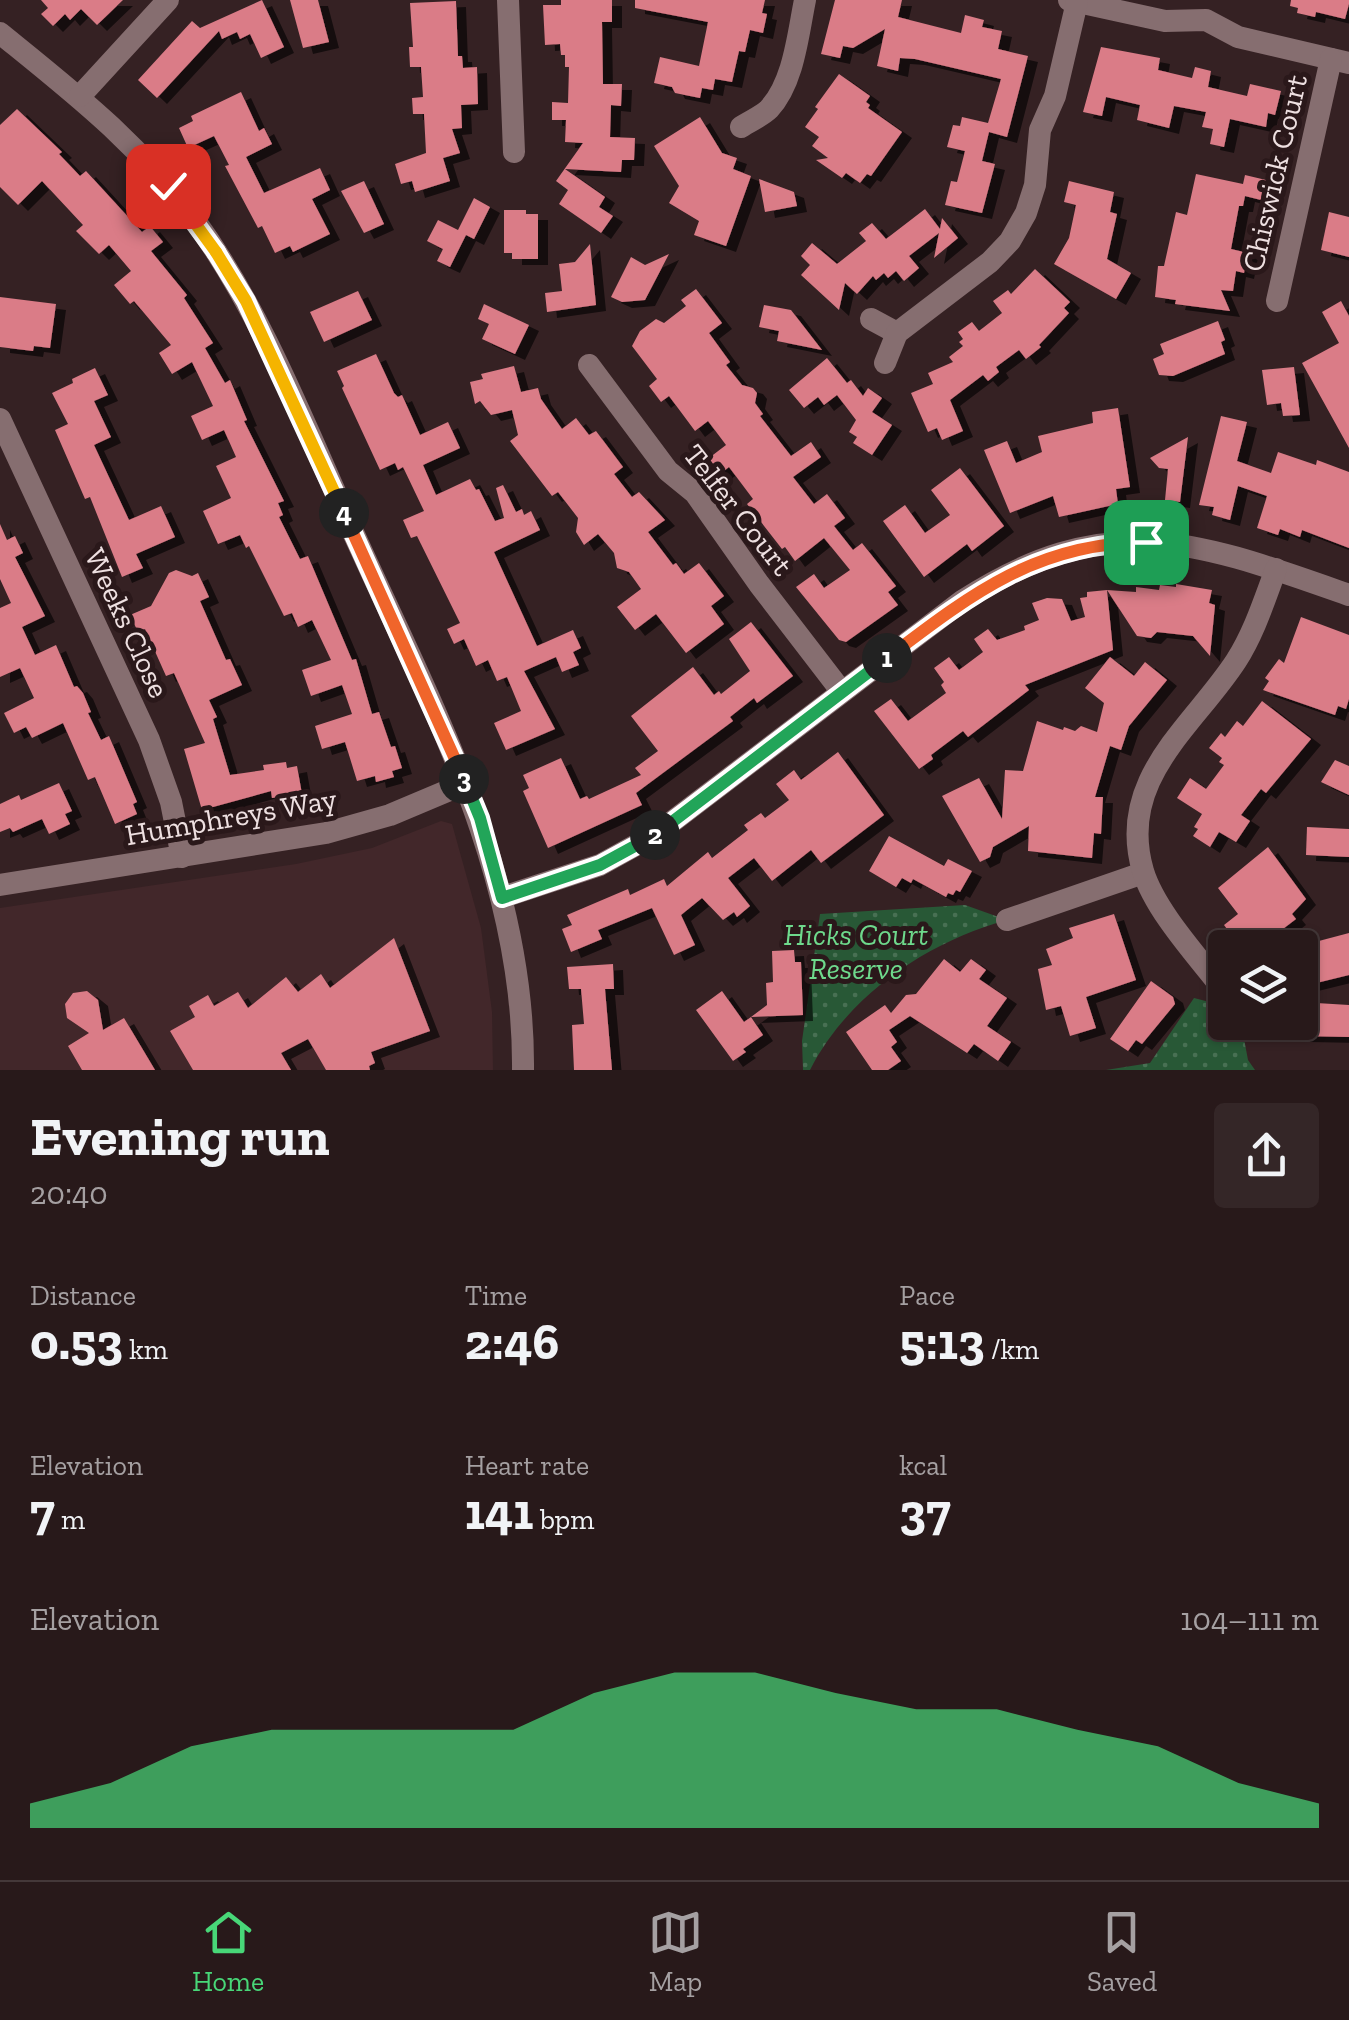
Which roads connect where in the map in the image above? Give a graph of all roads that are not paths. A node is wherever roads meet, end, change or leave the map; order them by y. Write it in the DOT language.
graph roads {
  1 [pos="168,0"];
  2 [pos="508,0"];
  3 [pos="805,0"];
  4 [pos="1073,1"];
  5 [pos="1208,10"];
  6 [pos="0,33"];
  7 [pos="1340,61"];
  8 [pos="80,96"];
  9 [pos="742,126"];
  10 [pos="514,152"];
  11 [pos="1278,301"];
  12 [pos="871,319"];
  13 [pos="897,334"];
  14 [pos="884,363"];
  15 [pos="589,365"];
  16 [pos="0,419"];
  17 [pos="1276,569"];
  18 [pos="1349,595"];
  19 [pos="842,692"];
  20 [pos="466,783"];
  21 [pos="182,857"];
  22 [pos="1144,873"];
  23 [pos="0,886"];
  24 [pos="502,898"];
  25 [pos="1007,920"];
  26 [pos="1208,969"];
  27 [pos="523,1070"];
  1 -- 8 [label="street"];
  2 -- 10 [label="street"];
  3 -- 9 [label="street"];
  4 -- 5 [label="street"];
  4 -- 13 [label="street"];
  5 -- 7 [label="street"];
  6 -- 8 [label="street"];
  7 -- 11 [label="street, Chiswick Court"];
  8 -- 20 [label="street"];
  12 -- 13 [label="street"];
  13 -- 14 [label="street"];
  15 -- 19 [label="street, Telfer Court"];
  16 -- 21 [label="street, Weeks Close"];
  17 -- 18 [label="street"];
  17 -- 19 [label="street"];
  17 -- 22 [label="street"];
  19 -- 24 [label="street"];
  20 -- 21 [label="street, Humphreys Way"];
  20 -- 24 [label="street"];
  21 -- 23 [label="street, Humphreys Way"];
  22 -- 25 [label="street"];
  22 -- 26 [label="street"];
  24 -- 27 [label="street"];
}
